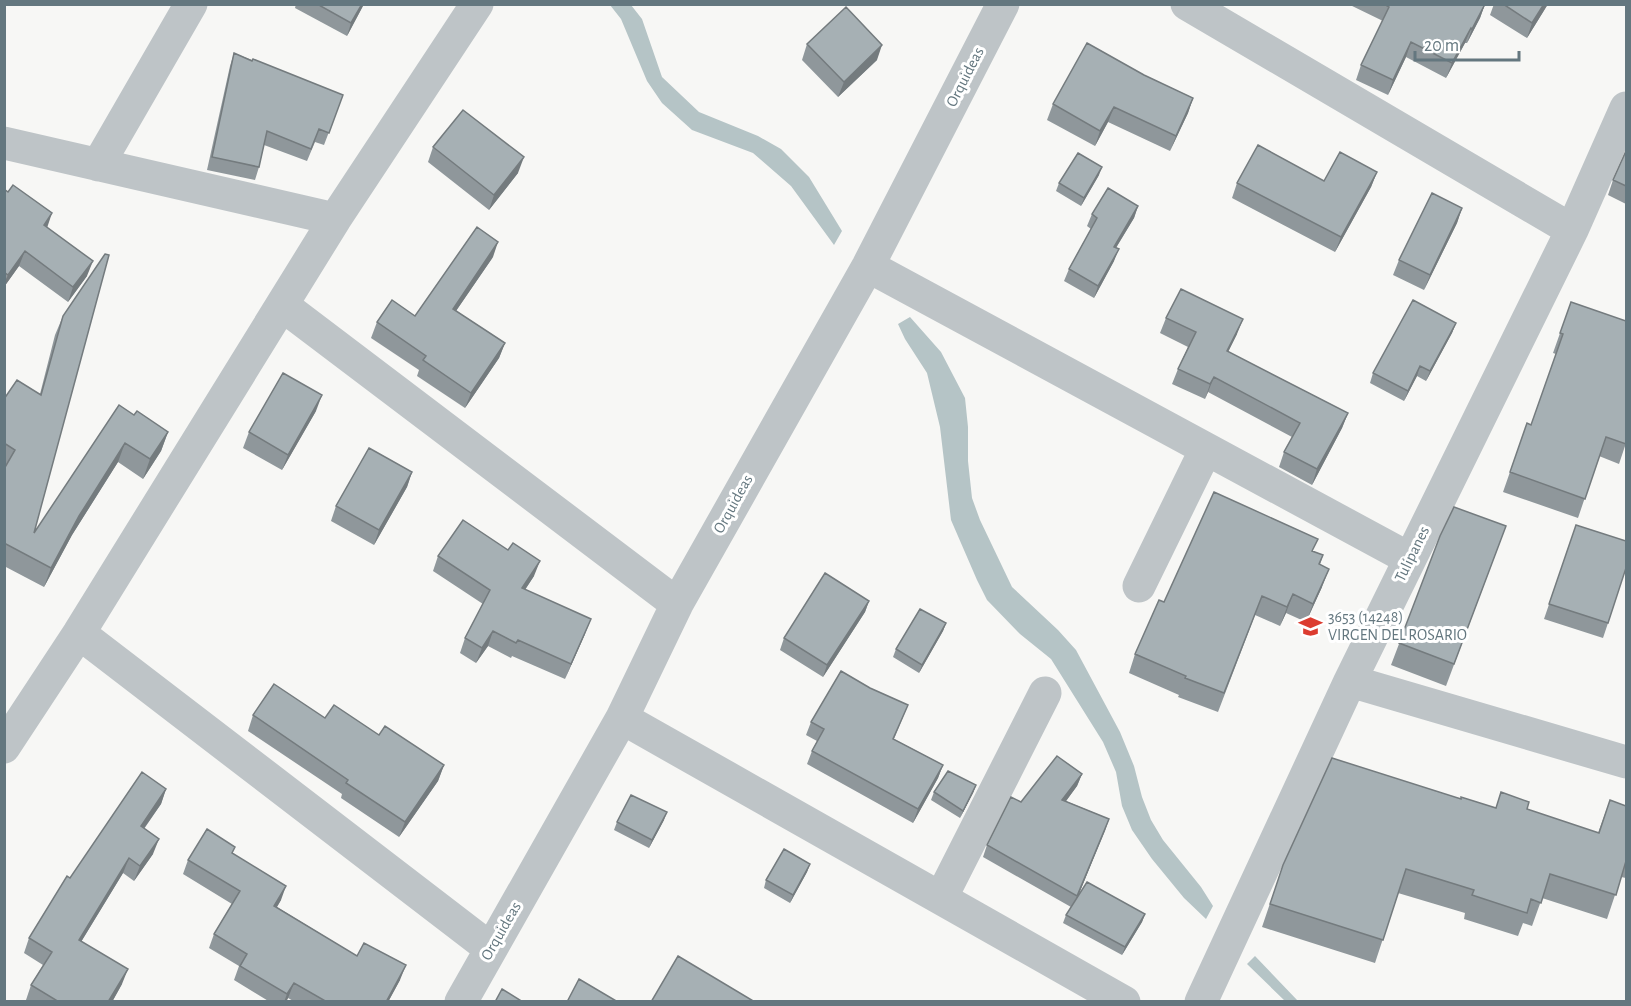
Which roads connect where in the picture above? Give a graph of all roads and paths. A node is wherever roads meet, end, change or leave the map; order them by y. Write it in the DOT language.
graph roads {
  1 [pos="191,4"];
  2 [pos="477,4"];
  3 [pos="1003,4"];
  4 [pos="1187,4"];
  5 [pos="1626,108"];
  6 [pos="4,143"];
  7 [pos="98,165"];
  8 [pos="335,219"];
  9 [pos="1572,230"];
  10 [pos="868,266"];
  11 [pos="282,304"];
  12 [pos="1206,449"];
  13 [pos="1410,560"];
  14 [pos="1139,586"];
  15 [pos="677,604"];
  16 [pos="79,633"];
  17 [pos="1350,681"];
  18 [pos="1045,693"];
  19 [pos="622,718"];
  20 [pos="4,747"];
  21 [pos="1626,762"];
  22 [pos="941,898"];
  23 [pos="491,949"];
  24 [pos="461,1002"];
  25 [pos="1124,1002"];
  26 [pos="1201,1002"];
  1 -- 7 [label="street"];
  2 -- 8 [label="street"];
  3 -- 10 [label="street, Orquideas"];
  4 -- 9 [label="street"];
  5 -- 9 [label="street, Tulipanes"];
  6 -- 7 [label="street"];
  7 -- 8 [label="street"];
  8 -- 11 [label="street"];
  9 -- 13 [label="street, Tulipanes"];
  10 -- 12 [label="street"];
  10 -- 15 [label="street, Orquideas"];
  11 -- 15 [label="street"];
  11 -- 16 [label="street"];
  12 -- 13 [label="street"];
  12 -- 14 [label="street"];
  13 -- 17 [label="street, Tulipanes"];
  15 -- 19 [label="street, Orquideas"];
  16 -- 20 [label="street"];
  16 -- 23 [label="street"];
  17 -- 21 [label="street"];
  17 -- 26 [label="street, Tulipanes"];
  18 -- 22 [label="street"];
  19 -- 22 [label="street"];
  19 -- 23 [label="street, Orquideas"];
  22 -- 25 [label="street"];
  23 -- 24 [label="street, Orquideas"];
}
